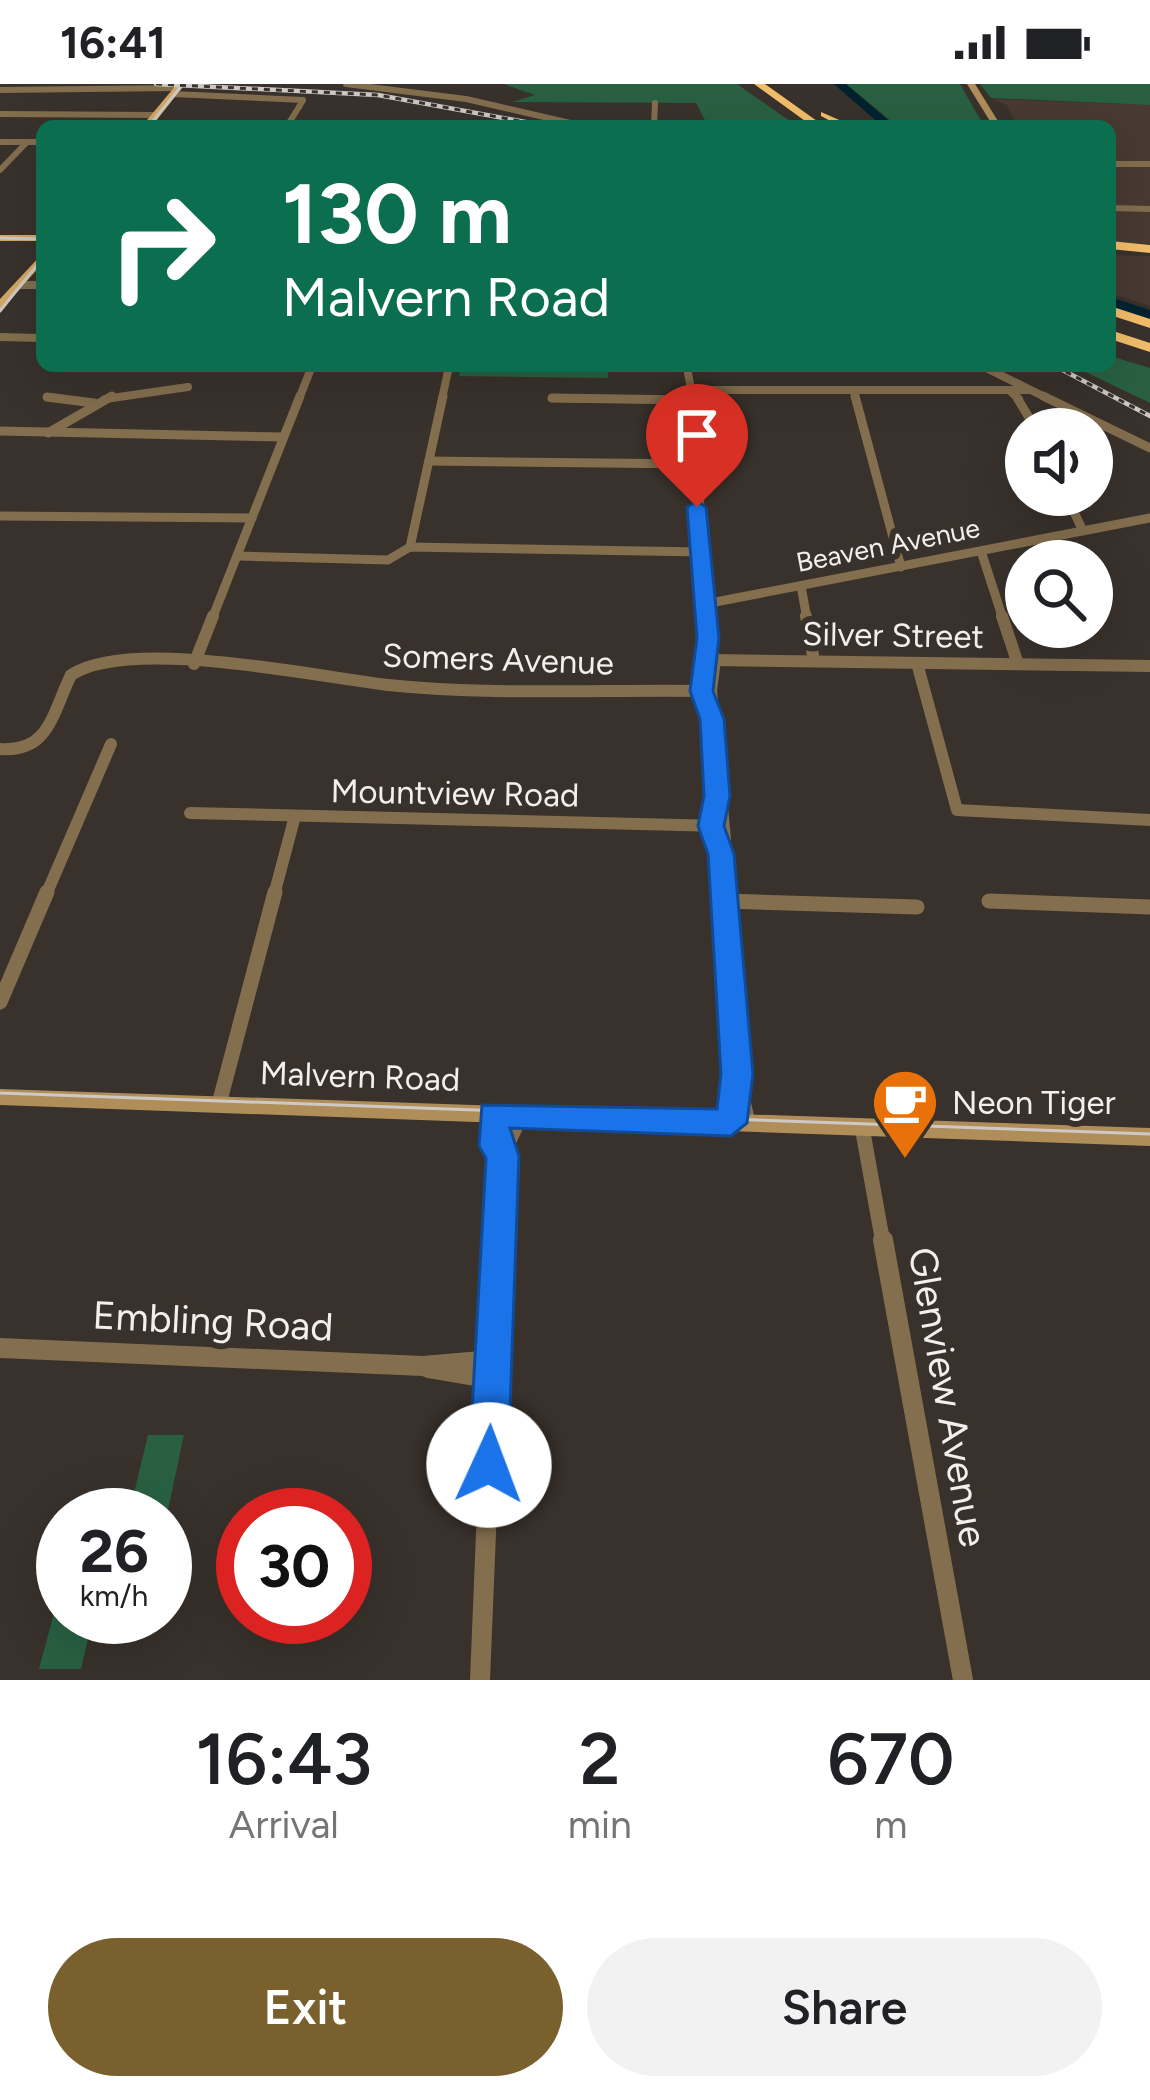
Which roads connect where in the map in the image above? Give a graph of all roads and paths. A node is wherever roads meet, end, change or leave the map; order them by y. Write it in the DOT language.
graph roads {
  1 [pos="346,84"];
  2 [pos="759,84"];
  3 [pos="777,84"];
  4 [pos="970,84"];
  5 [pos="177,89"];
  6 [pos="0,90"];
  7 [pos="655,103"];
  8 [pos="794,104"];
  9 [pos="0,114"];
  10 [pos="156,115"];
  11 [pos="152,120"];
  12 [pos="293,120"];
  13 [pos="557,120"];
  14 [pos="654,120"];
  15 [pos="801,120"];
  16 [pos="822,120"];
  17 [pos="993,120"];
  18 [pos="0,142"];
  19 [pos="27,142"];
  20 [pos="36,142"];
  21 [pos="1116,164"];
  22 [pos="1150,164"];
  23 [pos="0,170"];
  24 [pos="1116,208"];
  25 [pos="1150,209"];
  26 [pos="0,238"];
  27 [pos="36,238"];
  28 [pos="36,264"];
  29 [pos="19,285"];
  30 [pos="36,285"];
  31 [pos="0,308"];
  32 [pos="1116,312"];
  33 [pos="1150,324"];
  34 [pos="1116,325"];
  35 [pos="1116,336"];
  36 [pos="0,337"];
  37 [pos="1150,337"];
  38 [pos="36,338"];
  39 [pos="1150,348"];
  40 [pos="1116,352"];
  41 [pos="1150,362"];
  42 [pos="310,372"];
  43 [pos="448,372"];
  44 [pos="688,372"];
  45 [pos="991,372"];
  46 [pos="188,387"];
  47 [pos="1018,390"];
  48 [pos="854,392"];
  49 [pos="689,395"];
  50 [pos="46,398"];
  51 [pos="552,398"];
  52 [pos="94,403"];
  53 [pos="1026,408"];
  54 [pos="0,431"];
  55 [pos="48,433"];
  56 [pos="283,437"];
  57 [pos="1150,448"];
  58 [pos="429,461"];
  59 [pos="693,464"];
  60 [pos="0,516"];
  61 [pos="1076,516"];
  62 [pos="252,518"];
  63 [pos="1146,519"];
  64 [pos="1083,532"];
  65 [pos="1150,533"];
  66 [pos="410,547"];
  67 [pos="981,551"];
  68 [pos="698,552"];
  69 [pos="238,556"];
  70 [pos="901,567"];
  71 [pos="801,586"];
  72 [pos="705,604"];
  73 [pos="711,660"];
  74 [pos="814,661"];
  75 [pos="917,663"];
  76 [pos="194,664"];
  77 [pos="1018,664"];
  78 [pos="1150,666"];
  79 [pos="706,691"];
  80 [pos="111,744"];
  81 [pos="7,749"];
  82 [pos="190,813"];
  83 [pos="296,816"];
  84 [pos="1150,820"];
  85 [pos="716,826"];
  86 [pos="724,901"];
  87 [pos="989,902"];
  88 [pos="917,907"];
  89 [pos="1150,907"];
  90 [pos="0,1001"];
  91 [pos="0,1097"];
  92 [pos="219,1104"];
  93 [pos="493,1114"];
  94 [pos="521,1115"];
  95 [pos="739,1123"];
  96 [pos="862,1127"];
  97 [pos="1150,1137"];
  98 [pos="502,1156"];
  99 [pos="0,1348"];
  100 [pos="493,1369"];
  101 [pos="480,1680"];
  102 [pos="963,1680"];
  1 -- 13 [label="street"];
  2 -- 8 [label="highway"];
  3 -- 16 [label="highway"];
  4 -- 17 [label="main road"];
  5 -- 6 [label="street"];
  5 -- 10 [label="main road"];
  5 -- 12 [label="street"];
  7 -- 14 [label="street"];
  8 -- 15 [label="highway"];
  8 -- 16 [label="highway"];
  9 -- 10 [label="street"];
  10 -- 11 [label="main road"];
  18 -- 19 [label="street"];
  19 -- 20 [label="street"];
  19 -- 23 [label="street"];
  21 -- 22 [label="street"];
  24 -- 25 [label="street"];
  26 -- 27 [label="main road"];
  28 -- 29 [label="main road"];
  29 -- 30 [label="street"];
  29 -- 31 [label="main road"];
  32 -- 33 [label="highway"];
  34 -- 37 [label="highway"];
  35 -- 39 [label="highway"];
  36 -- 38 [label="street"];
  40 -- 41 [label="highway"];
  42 -- 56 [label="street"];
  43 -- 58 [label="street"];
  44 -- 49 [label="street"];
  45 -- 47 [label="street"];
  46 -- 52 [label="street"];
  47 -- 48 [label="street"];
  47 -- 53 [label="street"];
  47 -- 57 [label="street"];
  48 -- 49 [label="street"];
  48 -- 70 [label="street"];
  49 -- 51 [label="street"];
  49 -- 59 [label="street"];
  50 -- 52 [label="street"];
  52 -- 55 [label="street"];
  54 -- 55 [label="street"];
  55 -- 56 [label="street"];
  56 -- 62 [label="street"];
  58 -- 59 [label="street"];
  58 -- 66 [label="street"];
  59 -- 68 [label="street"];
  60 -- 62 [label="street"];
  61 -- 64 [label="street"];
  62 -- 69 [label="street"];
  63 -- 64 [label="street, Beaven Avenue"];
  63 -- 65 [label="street"];
  64 -- 67 [label="street, Beaven Avenue"];
  66 -- 68 [label="street"];
  66 -- 69 [label="street"];
  67 -- 70 [label="street, Beaven Avenue"];
  67 -- 77 [label="street"];
  68 -- 72 [label="street"];
  69 -- 76 [label="street"];
  70 -- 71 [label="street, Beaven Avenue"];
  71 -- 72 [label="street, Beaven Avenue"];
  71 -- 74 [label="street"];
  72 -- 73 [label="street"];
  73 -- 74 [label="street, Silver Street"];
  73 -- 79 [label="street"];
  74 -- 75 [label="street, Silver Street"];
  75 -- 77 [label="street, Silver Street"];
  75 -- 84 [label="street"];
  76 -- 79 [label="street, Somers Avenue"];
  76 -- 81 [label="street, Somers Avenue"];
  77 -- 78 [label="street, Silver Street"];
  79 -- 85 [label="street"];
  80 -- 90 [label="street"];
  82 -- 83 [label="street, Mountview Road"];
  83 -- 85 [label="street, Mountview Road"];
  83 -- 92 [label="street"];
  85 -- 86 [label="street"];
  86 -- 88 [label="street"];
  86 -- 95 [label="street"];
  87 -- 89 [label="street"];
  91 -- 92 [label="main road, Malvern Road"];
  92 -- 93 [label="main road, Malvern Road"];
  93 -- 94 [label="main road, Malvern Road"];
  93 -- 98 [label="street"];
  94 -- 95 [label="main road, Malvern Road"];
  94 -- 98 [label="street"];
  95 -- 96 [label="main road, Malvern Road"];
  96 -- 97 [label="main road, Malvern Road"];
  96 -- 102 [label="street, Glenview Avenue"];
  98 -- 100 [label="street"];
  99 -- 100 [label="street, Embling Road"];
  100 -- 101 [label="street"];
}
